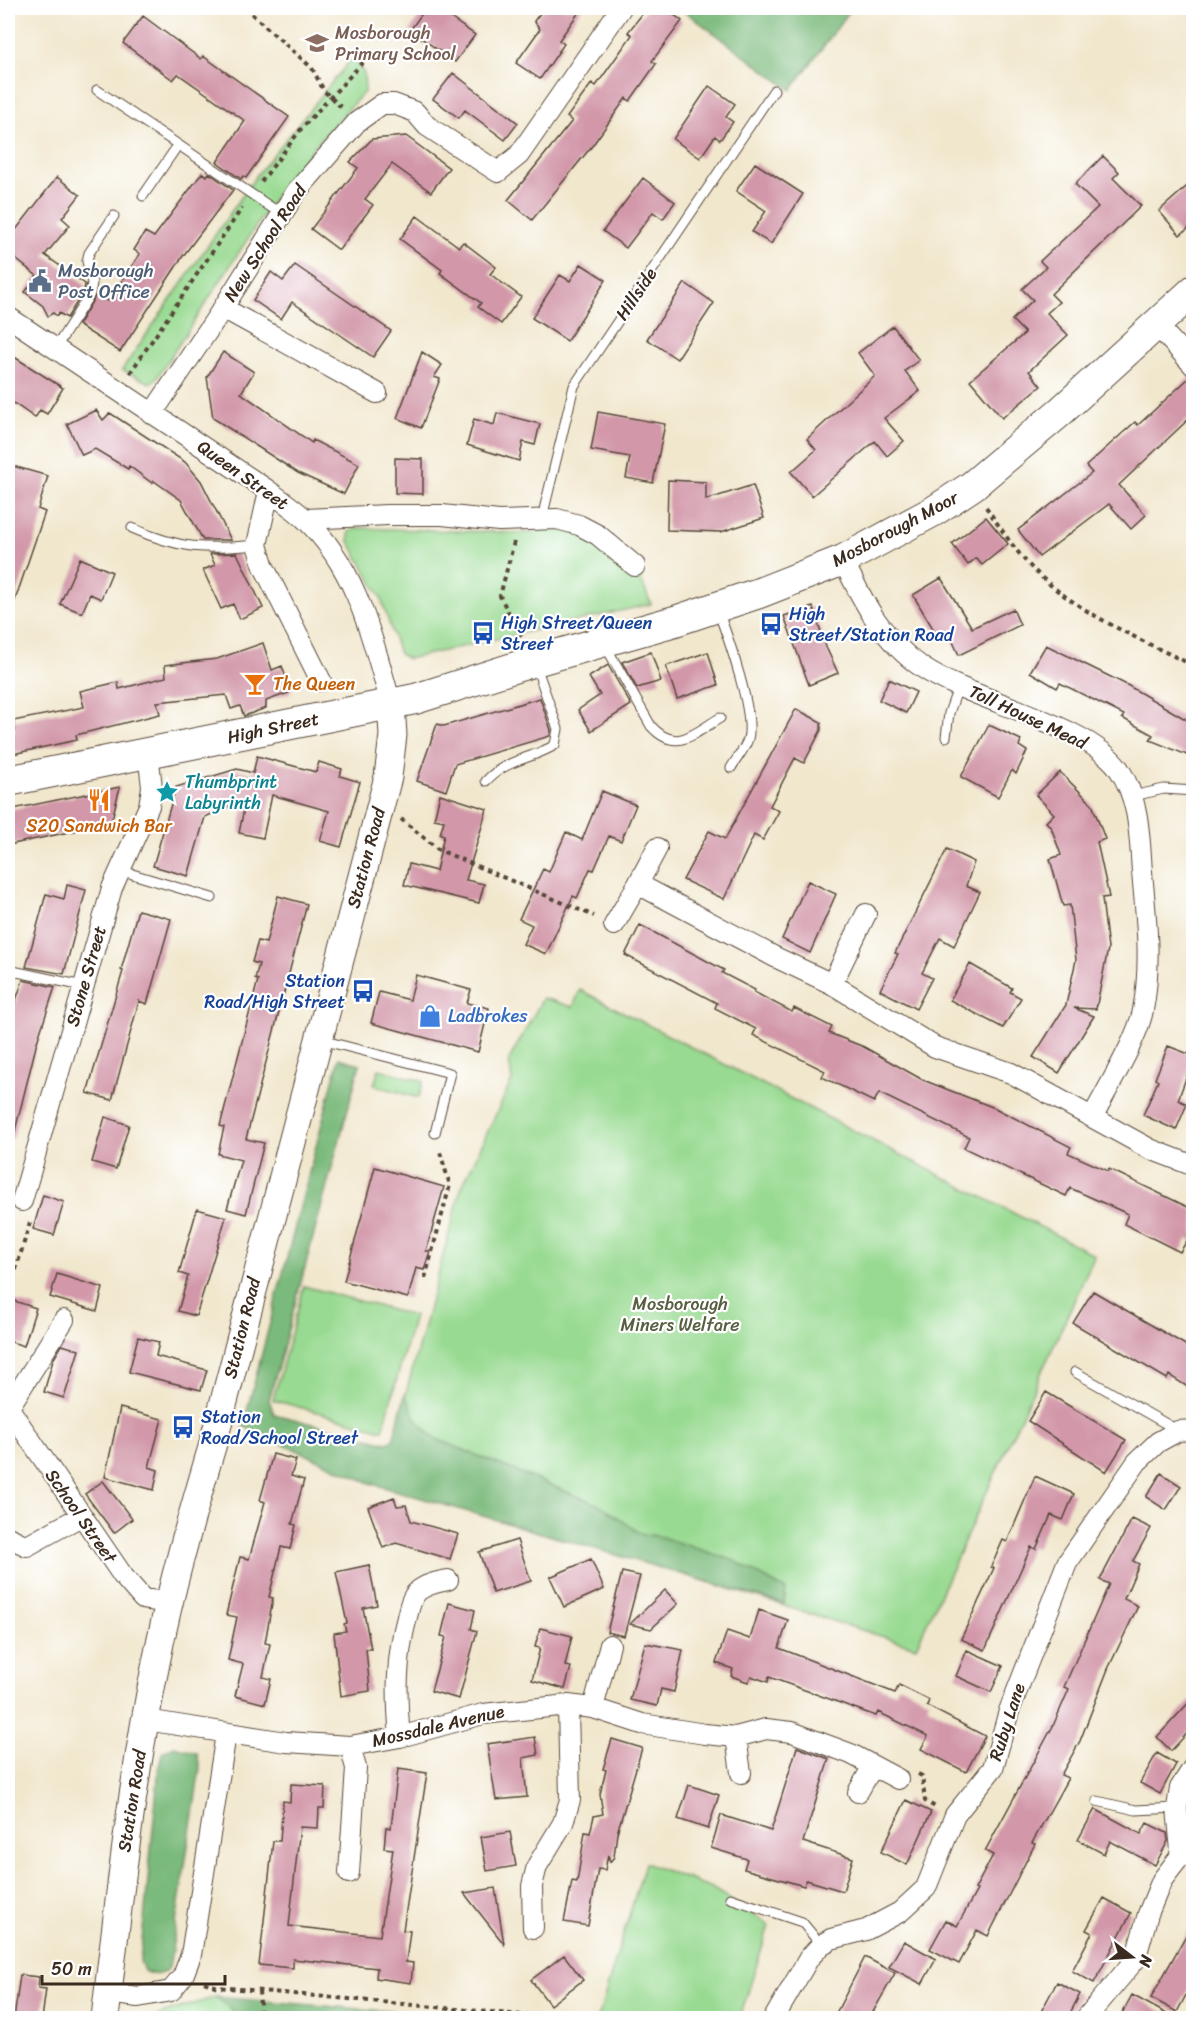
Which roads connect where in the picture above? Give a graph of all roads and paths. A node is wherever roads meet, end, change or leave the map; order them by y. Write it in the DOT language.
graph roads {
  1 [pos="245,8"];
  2 [pos="621,8"];
  3 [pos="365,60"];
  4 [pos="97,90"];
  5 [pos="774,90"];
  6 [pos="324,91"];
  7 [pos="178,145"];
  8 [pos="252,195"];
  9 [pos="143,196"];
  10 [pos="280,214"];
  11 [pos="114,216"];
  12 [pos="1194,290"];
  13 [pos="223,308"];
  14 [pos="8,317"];
  15 [pos="1156,324"];
  16 [pos="55,349"];
  17 [pos="1194,366"];
  18 [pos="118,391"];
  19 [pos="376,393"];
  20 [pos="153,414"];
  21 [pos="972,486"];
  22 [pos="269,491"];
  23 [pos="542,518"];
  24 [pos="306,519"];
  25 [pos="516,520"];
  26 [pos="132,528"];
  27 [pos="257,545"];
  28 [pos="843,560"];
  29 [pos="635,566"];
  30 [pos="716,607"];
  31 [pos="603,641"];
  32 [pos="535,661"];
  33 [pos="1194,666"];
  34 [pos="321,681"];
  35 [pos="959,685"];
  36 [pos="391,704"];
  37 [pos="720,718"];
  38 [pos="946,737"];
  39 [pos="148,753"];
  40 [pos="731,768"];
  41 [pos="8,781"];
  42 [pos="486,781"];
  43 [pos="1194,791"];
  44 [pos="1133,796"];
  45 [pos="381,802"];
  46 [pos="657,848"];
  47 [pos="119,870"];
  48 [pos="638,884"];
  49 [pos="212,898"];
  50 [pos="866,914"];
  51 [pos="614,925"];
  52 [pos="8,970"];
  53 [pos="832,984"];
  54 [pos="83,986"];
  55 [pos="319,1039"];
  56 [pos="1093,1116"];
  57 [pos="435,1133"];
  58 [pos="1194,1166"];
  59 [pos="22,1201"];
  60 [pos="424,1278"];
  61 [pos="8,1296"];
  62 [pos="64,1320"];
  63 [pos="1075,1372"];
  64 [pos="8,1408"];
  65 [pos="1186,1430"];
  66 [pos="81,1516"];
  67 [pos="8,1537"];
  68 [pos="448,1580"];
  69 [pos="170,1603"];
  70 [pos="610,1645"];
  71 [pos="568,1705"];
  72 [pos="593,1708"];
  73 [pos="146,1720"];
  74 [pos="226,1734"];
  75 [pos="400,1737"];
  76 [pos="736,1737"];
  77 [pos="350,1746"];
  78 [pos="873,1766"];
  79 [pos="1194,1767"];
  80 [pos="741,1773"];
  81 [pos="898,1779"];
  82 [pos="858,1792"];
  83 [pos="1098,1801"];
  84 [pos="1177,1808"];
  85 [pos="955,1815"];
  86 [pos="349,1872"];
  87 [pos="730,1898"];
  88 [pos="533,1928"];
  89 [pos="821,1945"];
  90 [pos="183,1976"];
  91 [pos="259,1991"];
  92 [pos="106,2006"];
  93 [pos="261,2019"];
  94 [pos="554,2019"];
  95 [pos="774,2019"];
  96 [pos="1086,2019"];
  1 -- 6 [label="path"];
  2 -- 10 [label="street, New School Road"];
  3 -- 8 [label="path"];
  4 -- 7 [label="lane"];
  5 -- 23 [label="lane, Hillside"];
  7 -- 8 [label="lane"];
  7 -- 9 [label="lane"];
  8 -- 10 [label="lane"];
  8 -- 18 [label="path"];
  10 -- 13 [label="street, New School Road"];
  11 -- 16 [label="lane"];
  12 -- 15 [label="main road, Mosborough Moor"];
  13 -- 19 [label="street"];
  13 -- 20 [label="street, New School Road"];
  14 -- 16 [label="street, Queen Street"];
  15 -- 17 [label="street"];
  15 -- 21 [label="main road, Mosborough Moor"];
  16 -- 18 [label="street, Queen Street"];
  18 -- 20 [label="street, Queen Street"];
  20 -- 22 [label="street, Queen Street"];
  21 -- 28 [label="main road, Mosborough Moor"];
  21 -- 33 [label="path"];
  22 -- 24 [label="street, Queen Street"];
  22 -- 27 [label="street"];
  23 -- 25 [label="street"];
  23 -- 29 [label="street"];
  24 -- 25 [label="street"];
  24 -- 36 [label="street, Queen Street"];
  25 -- 32 [label="path"];
  26 -- 27 [label="lane"];
  27 -- 34 [label="street"];
  28 -- 30 [label="main road, Mosborough Moor"];
  28 -- 35 [label="street, Toll House Mead"];
  30 -- 31 [label="main road, Mosborough Moor"];
  30 -- 40 [label="lane"];
  31 -- 32 [label="main road, Mosborough Moor"];
  31 -- 37 [label="lane"];
  32 -- 36 [label="main road, High Street"];
  32 -- 42 [label="lane"];
  35 -- 38 [label="lane"];
  35 -- 44 [label="street, Toll House Mead"];
  36 -- 39 [label="main road, High Street"];
  36 -- 45 [label="main road, Station Road"];
  39 -- 41 [label="main road, High Street"];
  39 -- 47 [label="street, Stone Street"];
  43 -- 44 [label="lane"];
  44 -- 56 [label="street, Toll House Mead"];
  45 -- 51 [label="path"];
  45 -- 55 [label="main road, Station Road"];
  46 -- 48 [label="street"];
  47 -- 49 [label="lane"];
  47 -- 54 [label="street, Stone Street"];
  48 -- 51 [label="street"];
  48 -- 53 [label="street"];
  50 -- 53 [label="street"];
  52 -- 54 [label="lane"];
  53 -- 56 [label="street"];
  54 -- 59 [label="street, Stone Street"];
  55 -- 57 [label="lane"];
  55 -- 69 [label="main road, Station Road"];
  56 -- 58 [label="street"];
  57 -- 60 [label="path"];
  59 -- 61 [label="path"];
  62 -- 64 [label="street"];
  63 -- 65 [label="lane"];
  64 -- 66 [label="street, School Street"];
  65 -- 85 [label="street, Ruby Lane"];
  66 -- 67 [label="street"];
  66 -- 69 [label="street, School Street"];
  68 -- 75 [label="street"];
  69 -- 73 [label="main road, Station Road"];
  70 -- 72 [label="street"];
  71 -- 72 [label="street, Mossdale Avenue"];
  71 -- 75 [label="street, Mossdale Avenue"];
  71 -- 88 [label="street"];
  72 -- 76 [label="street, Mossdale Avenue"];
  73 -- 74 [label="street, Mossdale Avenue"];
  73 -- 92 [label="main road, Station Road"];
  74 -- 77 [label="street, Mossdale Avenue"];
  74 -- 90 [label="street"];
  75 -- 77 [label="street, Mossdale Avenue"];
  76 -- 78 [label="street, Mossdale Avenue"];
  76 -- 80 [label="street"];
  77 -- 86 [label="street"];
  78 -- 81 [label="street, Mossdale Avenue"];
  78 -- 82 [label="street"];
  79 -- 84 [label="street"];
  81 -- 85 [label="path"];
  83 -- 84 [label="lane"];
  84 -- 96 [label="street"];
  85 -- 89 [label="street, Ruby Lane"];
  87 -- 89 [label="lane"];
  89 -- 95 [label="street"];
  90 -- 91 [label="path"];
  90 -- 92 [label="street, Station Road"];
  91 -- 93 [label="path"];
  91 -- 94 [label="path"];
}
